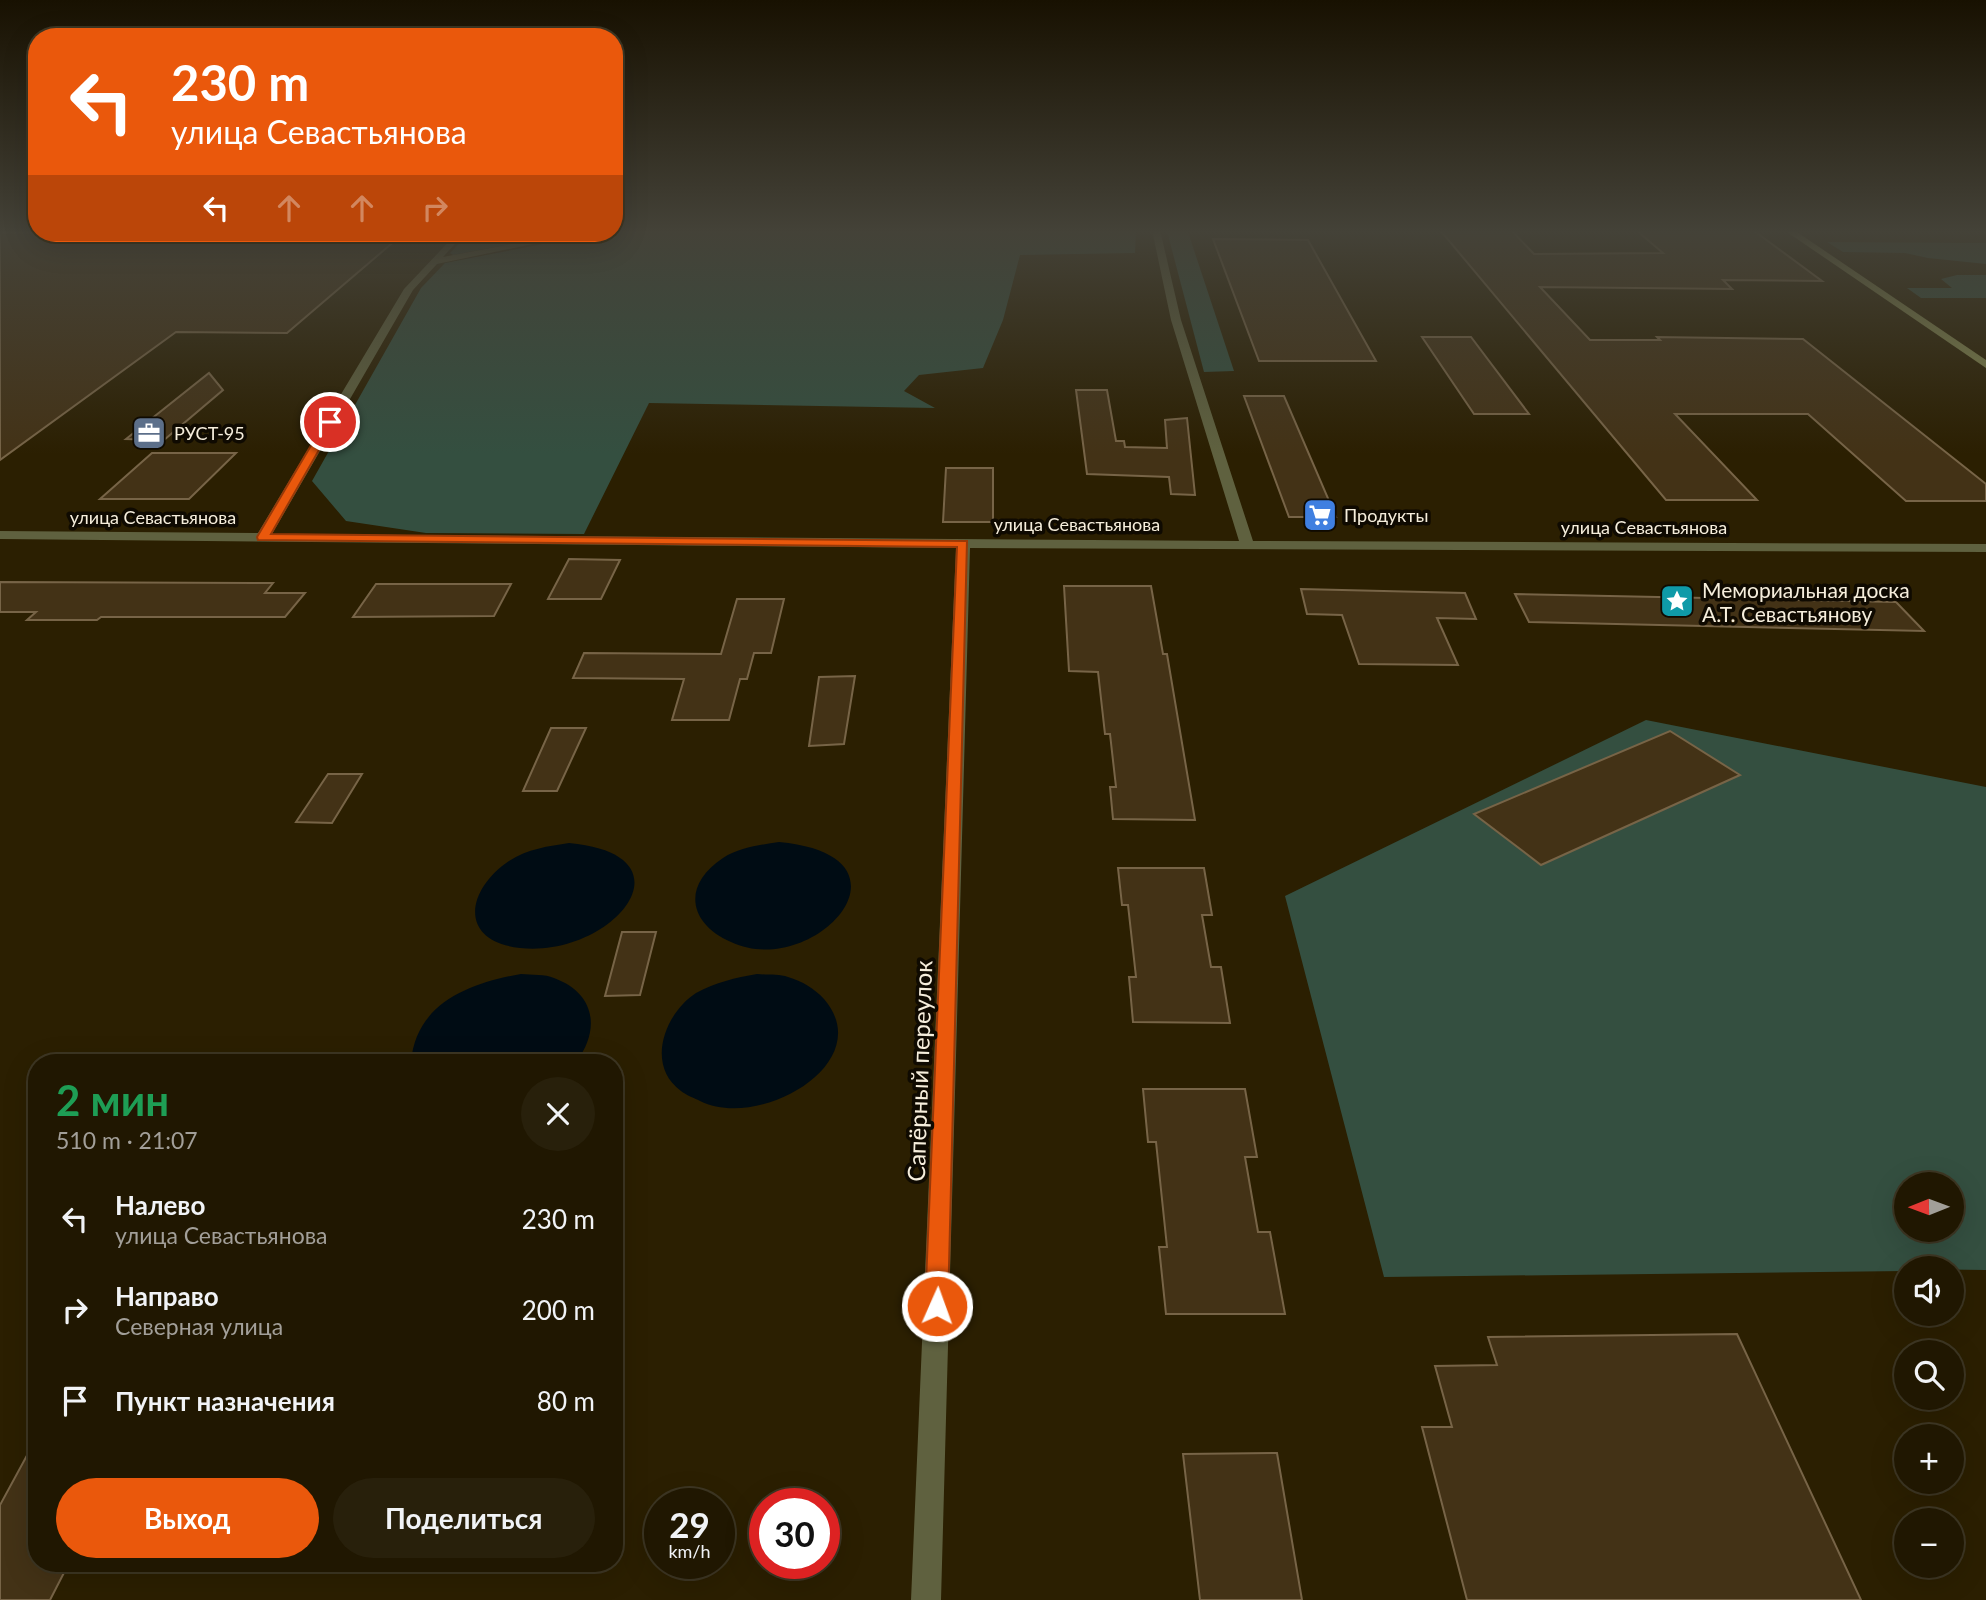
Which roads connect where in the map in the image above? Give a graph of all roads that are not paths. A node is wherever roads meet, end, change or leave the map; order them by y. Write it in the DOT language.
graph roads {
  1 [pos="400,305"];
  2 [pos="1173,305"];
  3 [pos="1898,305"];
  4 [pos="1986,365"];
  5 [pos="0,535"];
  6 [pos="263,537"];
  7 [pos="963,544"];
  8 [pos="1247,544"];
  9 [pos="1986,548"];
  10 [pos="926,1600"];
  1 -- 6 [label="street"];
  2 -- 8 [label="street"];
  3 -- 4 [label="street"];
  5 -- 6 [label="street, улица Севастьянова"];
  6 -- 7 [label="street, улица Севастьянова"];
  7 -- 8 [label="street, улица Севастьянова"];
  7 -- 10 [label="street, Сапёрный переулок"];
  8 -- 9 [label="street, улица Севастьянова"];
}
